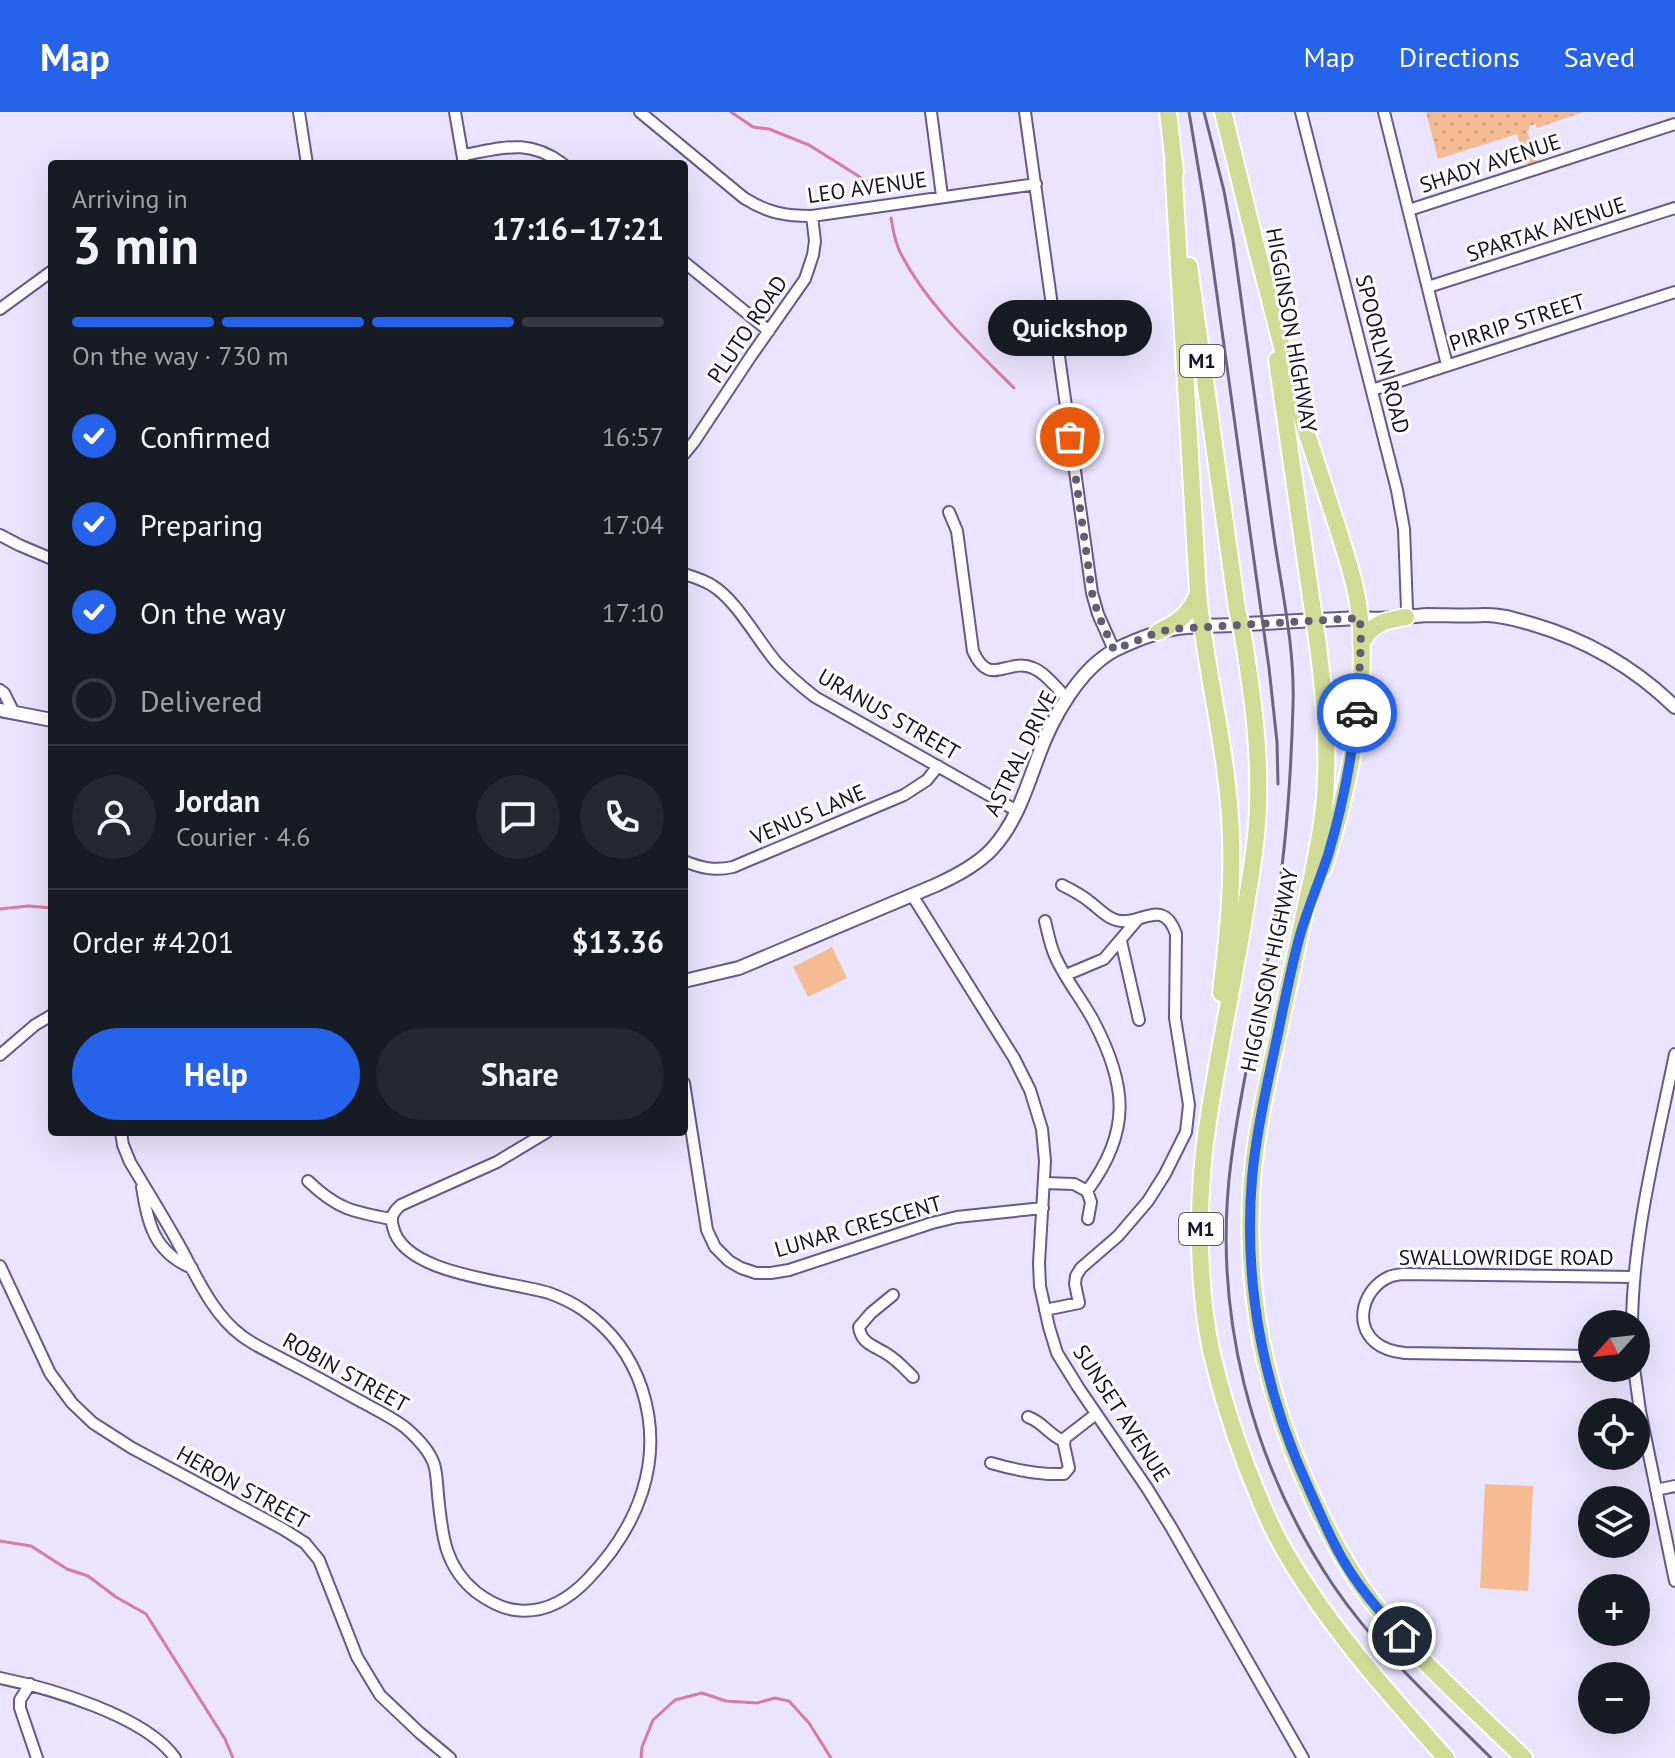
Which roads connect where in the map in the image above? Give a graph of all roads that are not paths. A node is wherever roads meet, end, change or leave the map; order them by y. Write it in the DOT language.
graph roads {
  1 [pos="299,112"];
  2 [pos="455,112"];
  3 [pos="640,112"];
  4 [pos="931,112"];
  5 [pos="1025,112"];
  6 [pos="1168,112"];
  7 [pos="1223,112"];
  8 [pos="1301,112"];
  9 [pos="1384,112"];
  10 [pos="1675,124"];
  11 [pos="464,159"];
  12 [pos="306,160"];
  13 [pos="558,160"];
  14 [pos="1173,162"];
  15 [pos="1036,184"];
  16 [pos="942,196"];
  17 [pos="1675,208"];
  18 [pos="1409,210"];
  19 [pos="812,216"];
  20 [pos="1258,254"];
  21 [pos="688,265"];
  22 [pos="48,274"];
  23 [pos="1428,287"];
  24 [pos="1675,292"];
  25 [pos="0,309"];
  26 [pos="769,331"];
  27 [pos="1447,365"];
  28 [pos="1372,390"];
  29 [pos="688,449"];
  30 [pos="949,512"];
  31 [pos="0,535"];
  32 [pos="48,557"];
  33 [pos="688,575"];
  34 [pos="1198,593"];
  35 [pos="1406,613"];
  36 [pos="1485,615"];
  37 [pos="1360,618"];
  38 [pos="1201,626"];
  39 [pos="1158,632"];
  40 [pos="1361,643"];
  41 [pos="1114,650"];
  42 [pos="0,690"];
  43 [pos="1067,698"];
  44 [pos="1675,707"];
  45 [pos="0,710"];
  46 [pos="14,713"];
  47 [pos="48,719"];
  48 [pos="938,766"];
  49 [pos="1017,811"];
  50 [pos="688,862"];
  51 [pos="1062,885"];
  52 [pos="912,895"];
  53 [pos="1139,918"];
  54 [pos="1045,921"];
  55 [pos="1300,935"];
  56 [pos="1121,941"];
  57 [pos="1066,975"];
  58 [pos="688,980"];
  59 [pos="48,1017"];
  60 [pos="1139,1020"];
  61 [pos="1675,1054"];
  62 [pos="0,1055"];
  63 [pos="688,1109"];
  64 [pos="1208,1118"];
  65 [pos="122,1136"];
  66 [pos="540,1136"];
  67 [pos="141,1181"];
  68 [pos="308,1181"];
  69 [pos="1044,1183"];
  70 [pos="1087,1191"];
  71 [pos="1043,1208"];
  72 [pos="391,1219"];
  73 [pos="1088,1219"];
  74 [pos="0,1266"];
  75 [pos="192,1268"];
  76 [pos="1634,1277"];
  77 [pos="893,1295"];
  78 [pos="1045,1310"];
  79 [pos="1633,1310"];
  80 [pos="1578,1356"];
  81 [pos="913,1377"];
  82 [pos="1636,1382"];
  83 [pos="1096,1414"];
  84 [pos="1028,1417"];
  85 [pos="1064,1441"];
  86 [pos="991,1463"];
  87 [pos="1675,1486"];
  88 [pos="1656,1490"];
  89 [pos="1675,1581"];
  90 [pos="0,1678"];
  91 [pos="30,1684"];
  92 [pos="37,1758"];
  93 [pos="175,1758"];
  94 [pos="450,1758"];
  95 [pos="1303,1758"];
  96 [pos="1446,1758"];
  97 [pos="1524,1758"];
  1 -- 12 [label="street"];
  2 -- 11 [label="street"];
  3 -- 19 [label="street, LEO AVENUE"];
  4 -- 16 [label="street"];
  5 -- 15 [label="street"];
  6 -- 14 [label="highway, HIGGINSON HIGHWAY / M1"];
  7 -- 20 [label="highway, HIGGINSON HIGHWAY / M1"];
  8 -- 28 [label="street, SPOORLYN ROAD"];
  9 -- 18 [label="street"];
  10 -- 18 [label="street, SHADY AVENUE"];
  11 -- 13 [label="street"];
  14 -- 34 [label="highway"];
  14 -- 64 [label="highway, HIGGINSON HIGHWAY / M1, bridge"];
  15 -- 16 [label="street, LEO AVENUE"];
  15 -- 41 [label="street"];
  16 -- 19 [label="street, LEO AVENUE"];
  17 -- 23 [label="street, SPARTAK AVENUE"];
  18 -- 23 [label="street"];
  19 -- 26 [label="street, PLUTO ROAD"];
  20 -- 37 [label="highway"];
  20 -- 55 [label="highway, HIGGINSON HIGHWAY / M1, bridge"];
  21 -- 26 [label="street"];
  22 -- 25 [label="street"];
  23 -- 27 [label="street"];
  24 -- 27 [label="street, PIRRIP STREET"];
  26 -- 29 [label="street, PLUTO ROAD"];
  27 -- 28 [label="street, PIRRIP STREET"];
  28 -- 35 [label="street, SPOORLYN ROAD"];
  30 -- 43 [label="street"];
  31 -- 32 [label="street"];
  33 -- 48 [label="street, URANUS STREET"];
  34 -- 38 [label="highway"];
  34 -- 39 [label="highway"];
  35 -- 36 [label="street"];
  35 -- 36 [label="street"];
  35 -- 37 [label="street, ASTRAL DRIVE"];
  35 -- 40 [label="highway"];
  36 -- 44 [label="street"];
  37 -- 38 [label="street, ASTRAL DRIVE"];
  37 -- 40 [label="highway"];
  38 -- 39 [label="street, ASTRAL DRIVE"];
  38 -- 64 [label="highway"];
  39 -- 41 [label="street, ASTRAL DRIVE"];
  40 -- 55 [label="highway"];
  41 -- 43 [label="street, ASTRAL DRIVE"];
  42 -- 46 [label="street"];
  43 -- 49 [label="street, ASTRAL DRIVE"];
  45 -- 46 [label="street"];
  46 -- 47 [label="street"];
  48 -- 49 [label="street, URANUS STREET"];
  48 -- 50 [label="street, VENUS LANE"];
  49 -- 52 [label="street, ASTRAL DRIVE"];
  51 -- 53 [label="street"];
  52 -- 58 [label="street, ASTRAL DRIVE"];
  52 -- 69 [label="street, SUNSET AVENUE"];
  53 -- 56 [label="street"];
  53 -- 78 [label="street"];
  54 -- 57 [label="street"];
  55 -- 97 [label="highway, HIGGINSON HIGHWAY / M1"];
  56 -- 57 [label="street"];
  56 -- 60 [label="street"];
  57 -- 70 [label="street"];
  59 -- 62 [label="street"];
  61 -- 76 [label="street"];
  63 -- 71 [label="street, LUNAR CRESCENT"];
  64 -- 96 [label="highway, HIGGINSON HIGHWAY / M1"];
  65 -- 67 [label="street, ROBIN STREET"];
  66 -- 72 [label="street"];
  67 -- 75 [label="street, ROBIN STREET"];
  67 -- 75 [label="street"];
  68 -- 72 [label="street"];
  69 -- 70 [label="street"];
  69 -- 71 [label="street, SUNSET AVENUE"];
  70 -- 73 [label="street"];
  71 -- 78 [label="street, SUNSET AVENUE"];
  72 -- 75 [label="street, ROBIN STREET"];
  74 -- 94 [label="street, HERON STREET"];
  76 -- 79 [label="street"];
  76 -- 80 [label="street, SWALLOWRIDGE ROAD"];
  77 -- 81 [label="street"];
  78 -- 83 [label="street, SUNSET AVENUE"];
  82 -- 88 [label="street"];
  83 -- 85 [label="street"];
  83 -- 95 [label="street, SUNSET AVENUE"];
  84 -- 85 [label="street"];
  85 -- 86 [label="street"];
  87 -- 88 [label="street"];
  88 -- 89 [label="street"];
  90 -- 91 [label="street"];
  91 -- 92 [label="street"];
  91 -- 93 [label="street"];
}
